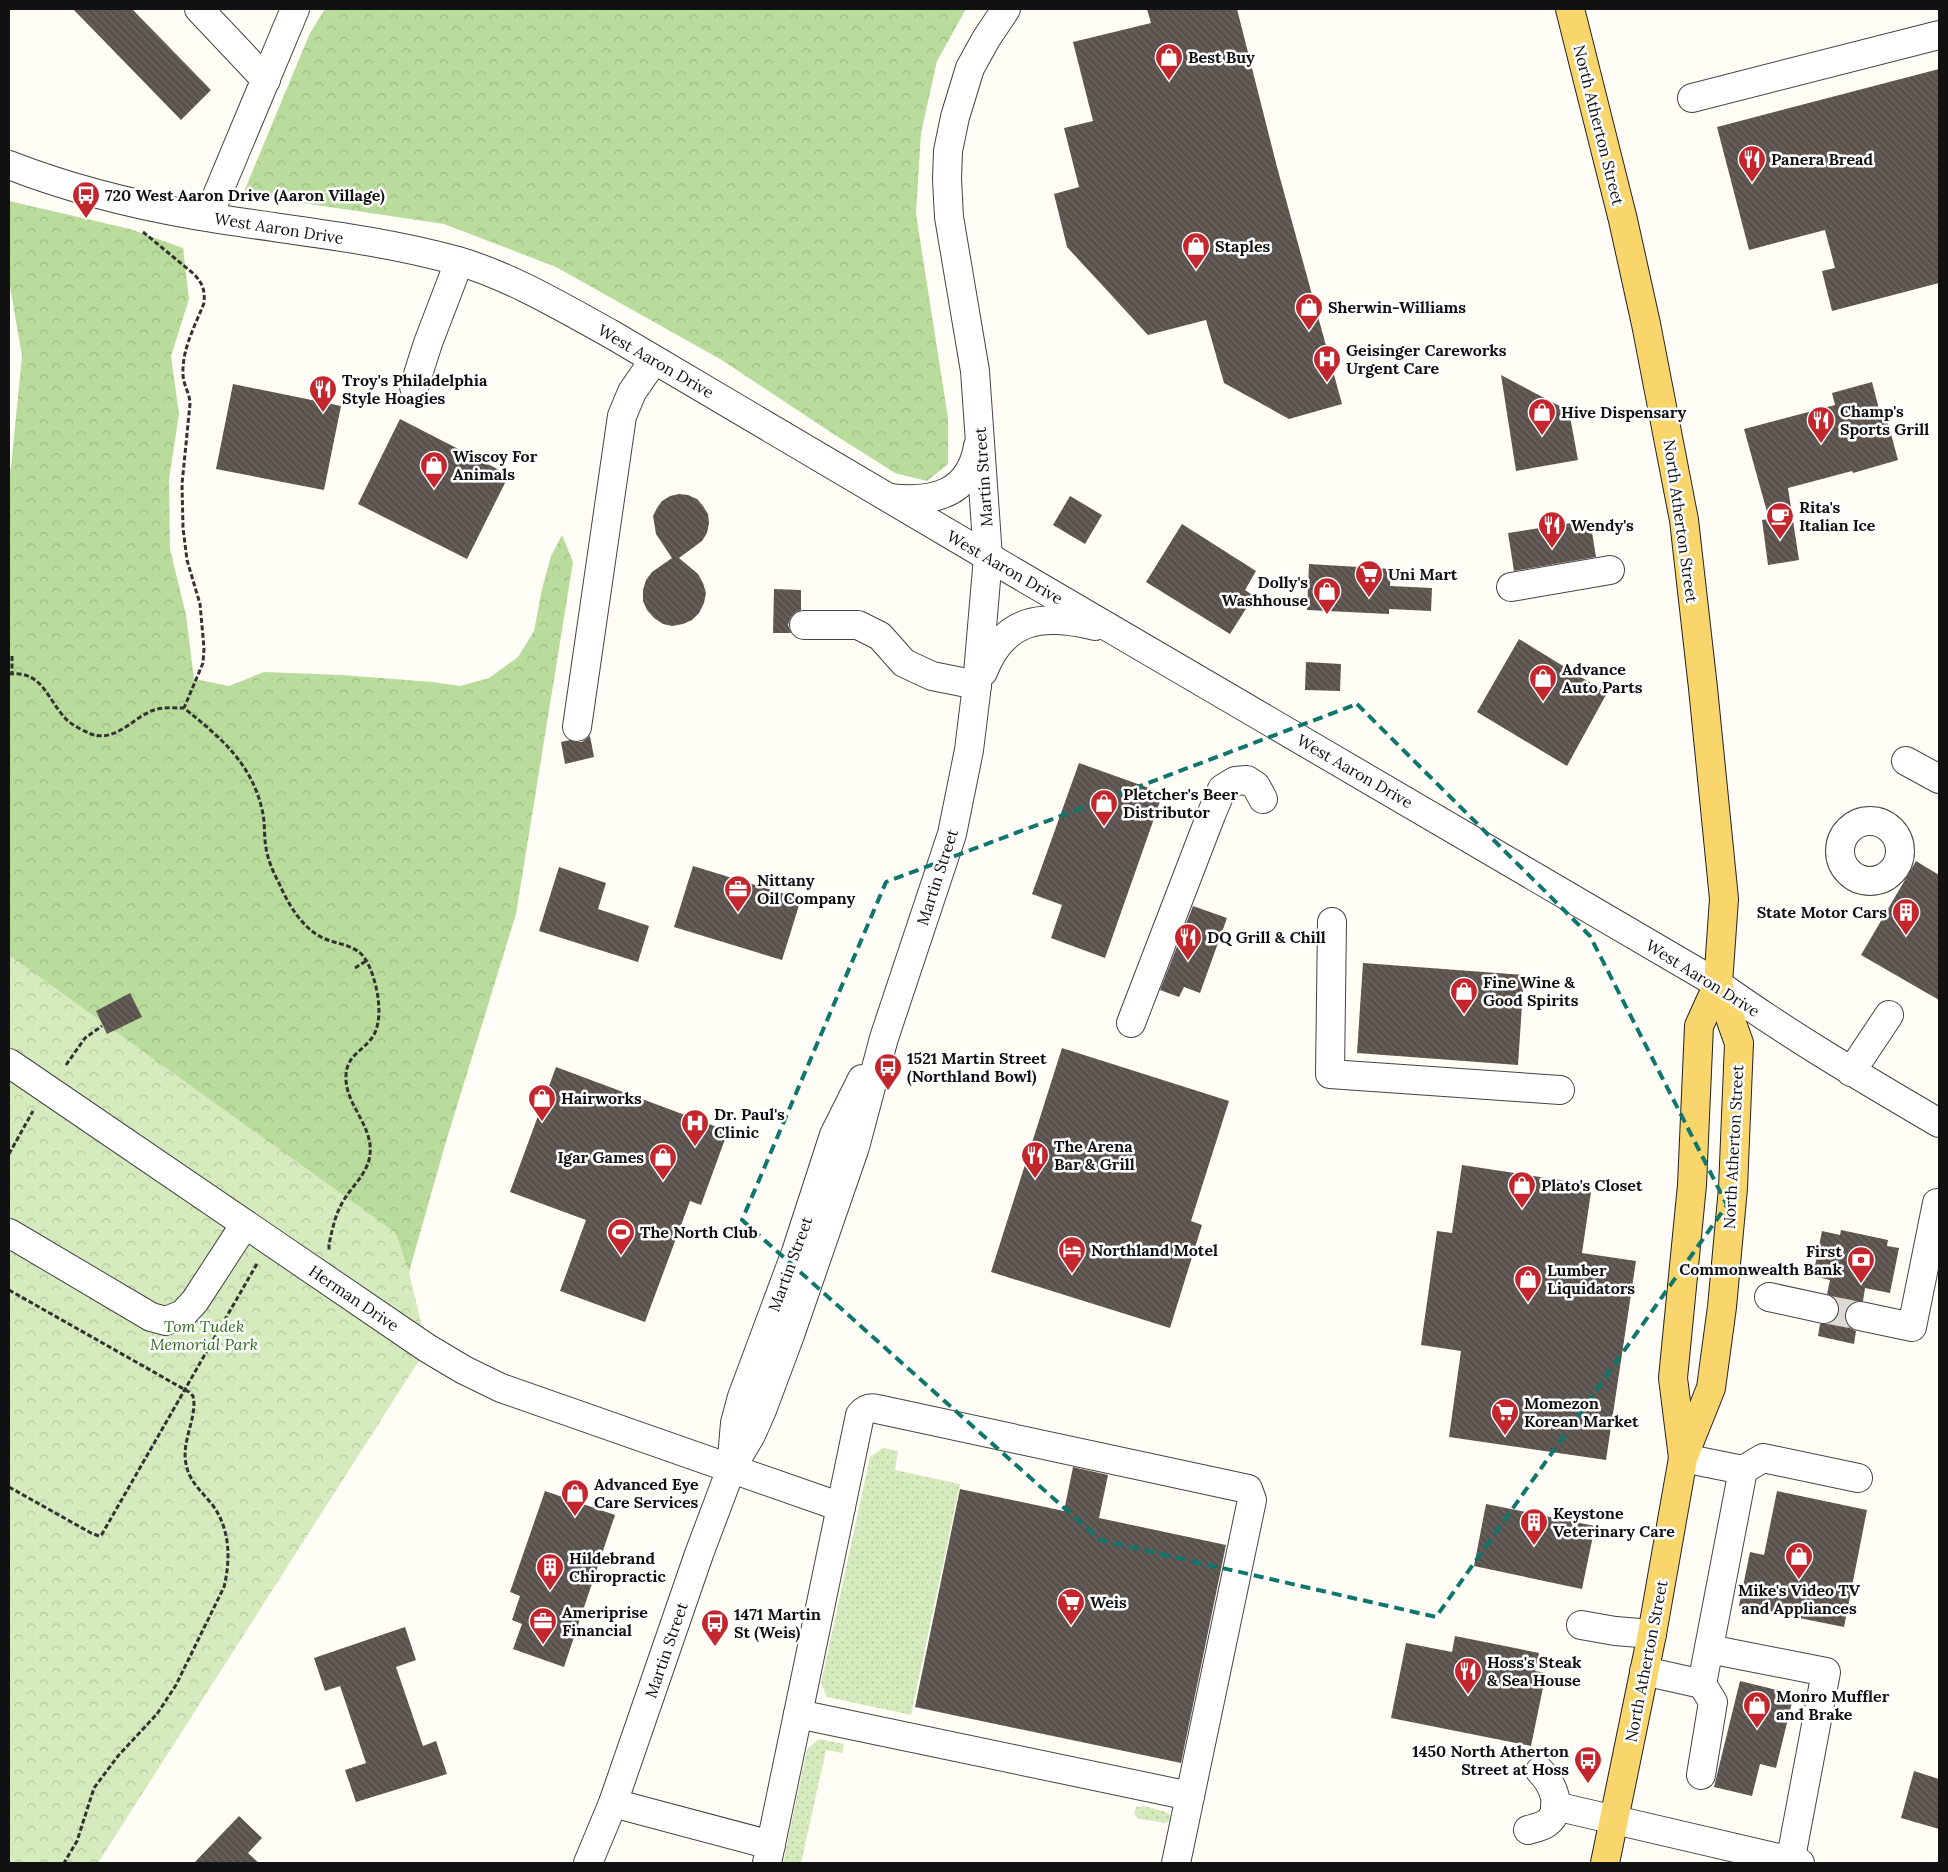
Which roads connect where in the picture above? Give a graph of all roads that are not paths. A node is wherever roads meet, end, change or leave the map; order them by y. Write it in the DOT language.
graph roads {
  1 [pos="199,9"];
  2 [pos="295,9"];
  3 [pos="1006,9"];
  4 [pos="1570,9"];
  5 [pos="1939,35"];
  6 [pos="266,80"];
  7 [pos="1692,98"];
  8 [pos="9,165"];
  9 [pos="208,217"];
  10 [pos="459,262"];
  11 [pos="654,360"];
  12 [pos="414,387"];
  13 [pos="980,435"];
  14 [pos="886,497"];
  15 [pos="988,557"];
  16 [pos="1610,570"];
  17 [pos="1512,586"];
  18 [pos="804,625"];
  19 [pos="1112,630"];
  20 [pos="978,685"];
  21 [pos="577,727"];
  22 [pos="1906,761"];
  23 [pos="1939,780"];
  24 [pos="1263,799"];
  25 [pos="1332,922"];
  26 [pos="1718,984"];
  27 [pos="1889,1015"];
  28 [pos="1131,1023"];
  29 [pos="9,1063"];
  30 [pos="1852,1072"];
  31 [pos="1560,1090"];
  32 [pos="1939,1123"];
  33 [pos="1937,1203"];
  34 [pos="245,1224"];
  35 [pos="9,1233"];
  36 [pos="1769,1297"];
  37 [pos="1824,1309"];
  38 [pos="1860,1316"];
  39 [pos="1684,1458"];
  40 [pos="731,1469"];
  41 [pos="1743,1470"];
  42 [pos="1858,1478"];
  43 [pos="841,1507"];
  44 [pos="1581,1625"];
  45 [pos="1652,1634"];
  46 [pos="1709,1649"];
  47 [pos="1644,1671"];
  48 [pos="1702,1684"];
  49 [pos="798,1714"];
  50 [pos="1540,1771"];
  51 [pos="1701,1775"];
  52 [pos="1190,1796"];
  53 [pos="613,1803"];
  54 [pos="1555,1806"];
  55 [pos="1615,1819"];
  56 [pos="1528,1830"];
  57 [pos="769,1854"];
  58 [pos="588,1863"];
  59 [pos="607,1863"];
  60 [pos="1176,1863"];
  61 [pos="1605,1863"];
  62 [pos="1793,1863"];
  1 -- 6 [label="street"];
  2 -- 6 [label="street"];
  3 -- 13 [label="street, Martin Street"];
  4 -- 26 [label="main road, North Atherton Street"];
  5 -- 7 [label="street"];
  6 -- 9 [label="street"];
  8 -- 9 [label="street, West Aaron Drive"];
  9 -- 10 [label="street, West Aaron Drive"];
  10 -- 11 [label="street, West Aaron Drive"];
  10 -- 12 [label="street"];
  11 -- 14 [label="street, West Aaron Drive"];
  11 -- 21 [label="street"];
  13 -- 14 [label="street"];
  13 -- 15 [label="street, Martin Street"];
  14 -- 15 [label="street, West Aaron Drive"];
  15 -- 19 [label="street, West Aaron Drive"];
  15 -- 20 [label="street, Martin Street"];
  16 -- 17 [label="street"];
  18 -- 20 [label="street"];
  19 -- 20 [label="street"];
  19 -- 26 [label="street, West Aaron Drive"];
  20 -- 40 [label="street, Martin Street"];
  22 -- 23 [label="street"];
  24 -- 28 [label="street"];
  25 -- 31 [label="street"];
  26 -- 30 [label="street, West Aaron Drive"];
  26 -- 39 [label="main road, North Atherton Street"];
  26 -- 39 [label="main road, North Atherton Street"];
  27 -- 30 [label="street"];
  29 -- 34 [label="street, Herman Drive"];
  30 -- 32 [label="street, West Aaron Drive"];
  33 -- 38 [label="street"];
  34 -- 35 [label="street"];
  34 -- 40 [label="street, Herman Drive"];
  36 -- 37 [label="street"];
  39 -- 41 [label="street"];
  39 -- 45 [label="main road, North Atherton Street"];
  40 -- 43 [label="street, Herman Drive"];
  40 -- 53 [label="street, Martin Street"];
  41 -- 42 [label="street"];
  41 -- 46 [label="street"];
  43 -- 49 [label="street"];
  43 -- 52 [label="street"];
  44 -- 45 [label="street"];
  45 -- 47 [label="main road, North Atherton Street"];
  46 -- 48 [label="street"];
  46 -- 62 [label="street"];
  47 -- 48 [label="street"];
  47 -- 55 [label="main road, North Atherton Street"];
  48 -- 51 [label="street"];
  49 -- 52 [label="street"];
  49 -- 57 [label="street"];
  50 -- 54 [label="street"];
  52 -- 60 [label="street"];
  53 -- 57 [label="street"];
  53 -- 58 [label="street, Martin Street"];
  53 -- 59 [label="street, Martin Street"];
  54 -- 55 [label="street"];
  54 -- 56 [label="street"];
  55 -- 61 [label="main road, North Atherton Street"];
  55 -- 62 [label="street"];
}
